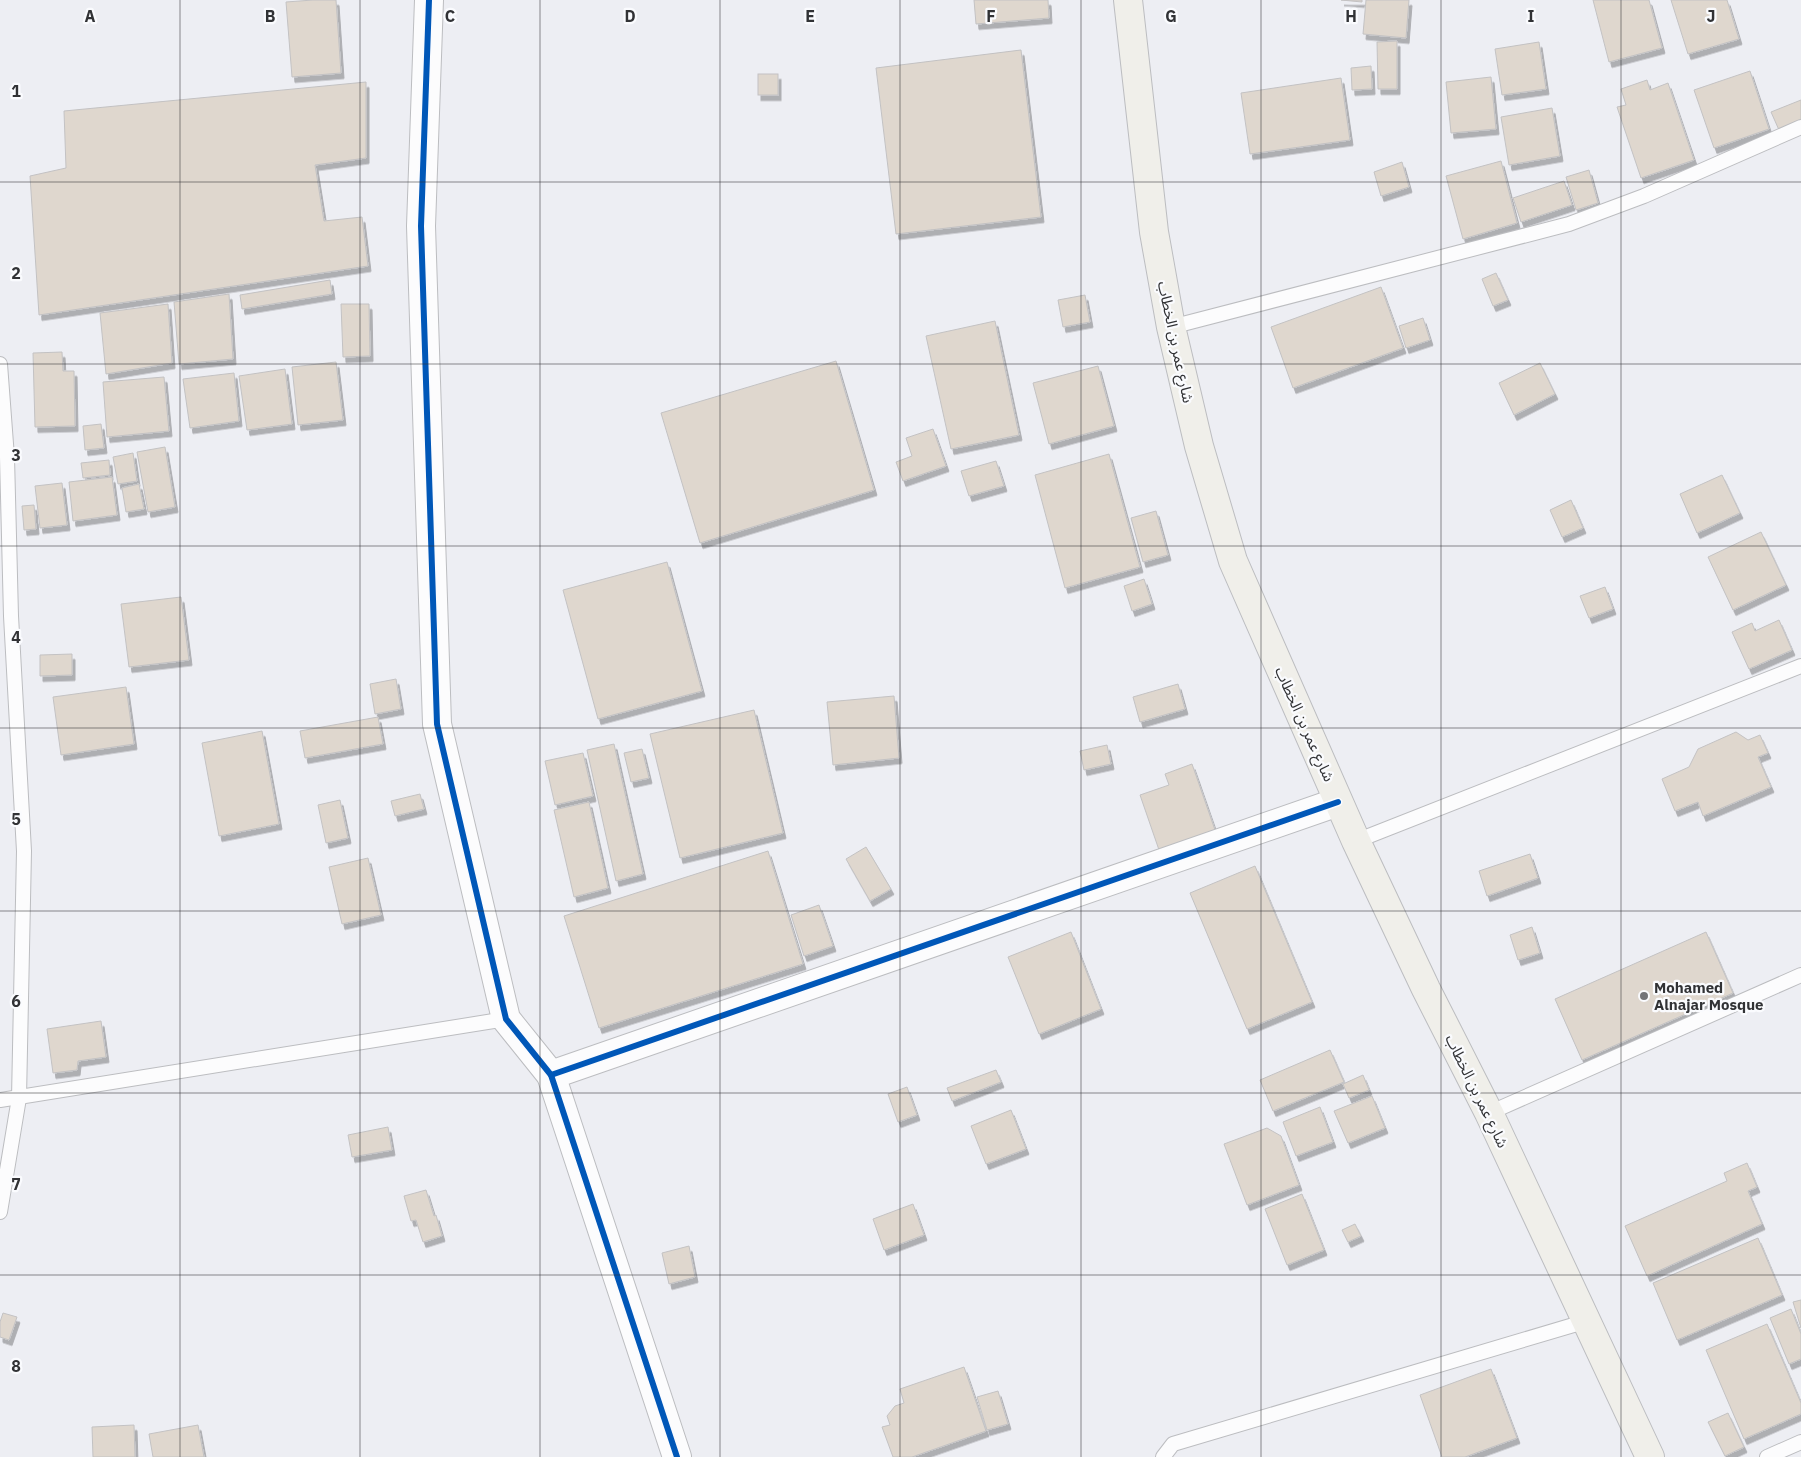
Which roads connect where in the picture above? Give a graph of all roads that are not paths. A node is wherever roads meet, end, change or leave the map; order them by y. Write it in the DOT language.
graph roads {
  1 [pos="429,0"];
  2 [pos="1128,0"];
  3 [pos="1801,127"];
  4 [pos="1171,327"];
  5 [pos="0,364"];
  6 [pos="1801,666"];
  7 [pos="1338,802"];
  8 [pos="1356,841"];
  9 [pos="1801,975"];
  10 [pos="506,1019"];
  11 [pos="551,1075"];
  12 [pos="18,1098"];
  13 [pos="0,1100"];
  14 [pos="1489,1113"];
  15 [pos="0,1212"];
  16 [pos="1587,1321"];
  17 [pos="1801,1442"];
  18 [pos="677,1457"];
  19 [pos="1163,1457"];
  20 [pos="1650,1457"];
  21 [pos="1768,1457"];
  1 -- 10 [label="street"];
  2 -- 4 [label="main road, شارع عمر بن الخطاب"];
  3 -- 4 [label="lane"];
  4 -- 7 [label="main road, شارع عمر بن الخطاب"];
  5 -- 12 [label="lane"];
  6 -- 8 [label="lane"];
  7 -- 8 [label="main road, شارع عمر بن الخطاب"];
  7 -- 11 [label="street"];
  8 -- 14 [label="main road, شارع عمر بن الخطاب"];
  9 -- 14 [label="lane"];
  10 -- 11 [label="street"];
  10 -- 12 [label="lane"];
  11 -- 18 [label="street"];
  12 -- 13 [label="lane"];
  12 -- 15 [label="lane"];
  14 -- 16 [label="main road, شارع عمر بن الخطاب"];
  16 -- 19 [label="lane"];
  16 -- 20 [label="main road, شارع عمر بن الخطاب"];
  17 -- 21 [label="lane"];
}
